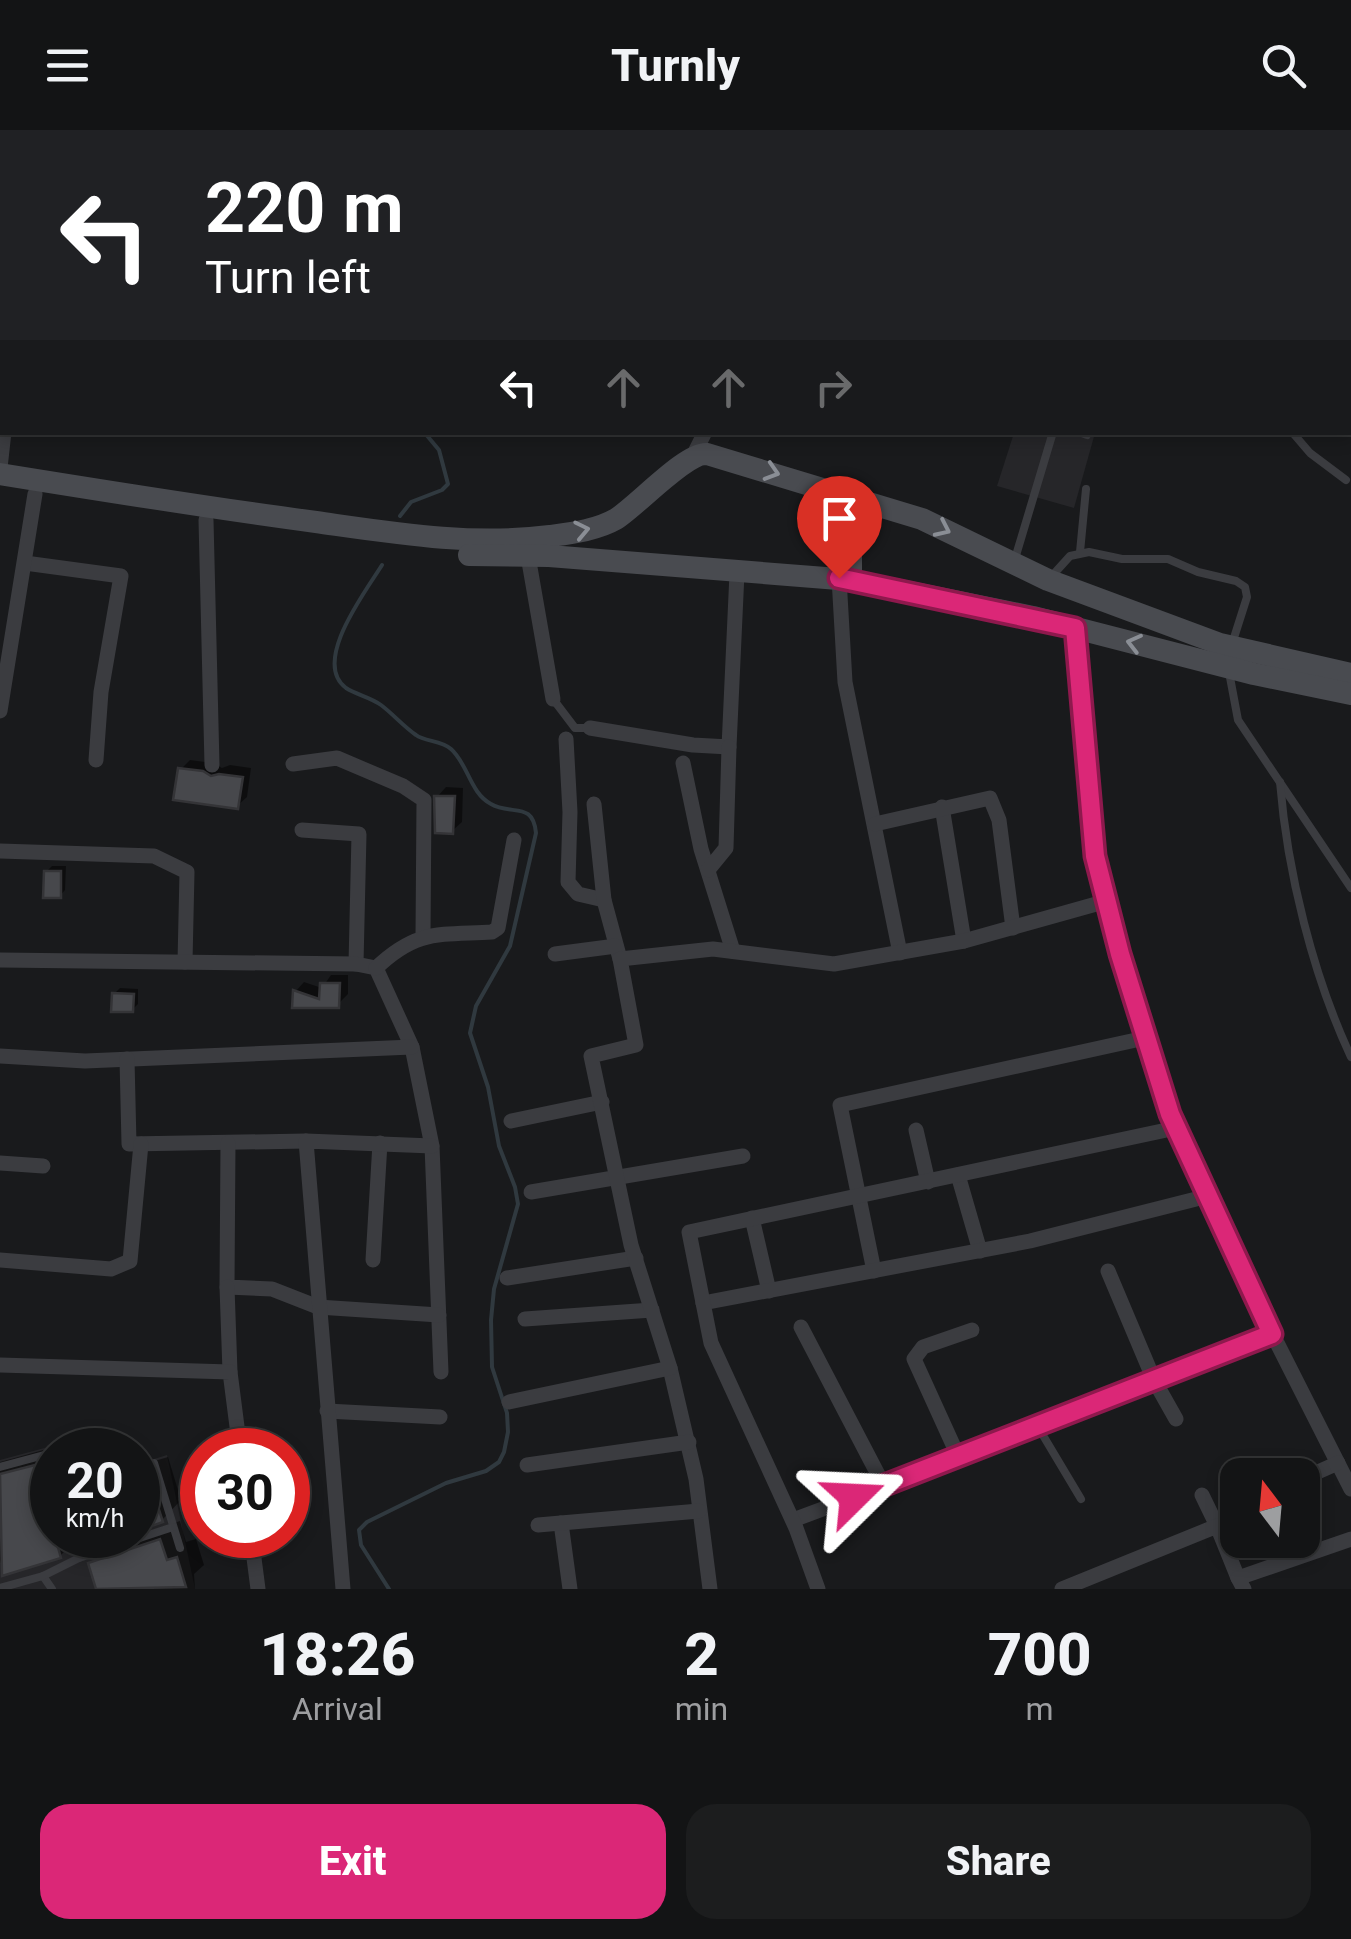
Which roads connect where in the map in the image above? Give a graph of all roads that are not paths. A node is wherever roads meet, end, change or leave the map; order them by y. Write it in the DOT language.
graph roads {
  1 [pos="4,435"];
  2 [pos="704,435"];
  3 [pos="1052,435"];
  4 [pos="1295,435"];
  5 [pos="693,456"];
  6 [pos="0,471"];
  7 [pos="1346,480"];
  8 [pos="0,488"];
  9 [pos="1086,488"];
  10 [pos="35,494"];
  11 [pos="851,497"];
  12 [pos="206,520"];
  13 [pos="1080,552"];
  14 [pos="528,556"];
  15 [pos="1014,563"];
  16 [pos="26,564"];
  17 [pos="737,574"];
  18 [pos="845,579"];
  19 [pos="1048,580"];
  20 [pos="1075,628"];
  21 [pos="7,633"];
  22 [pos="1230,657"];
  23 [pos="1351,674"];
  24 [pos="1351,694"];
  25 [pos="553,699"];
  26 [pos="0,711"];
  27 [pos="590,728"];
  28 [pos="566,739"];
  29 [pos="729,747"];
  30 [pos="96,760"];
  31 [pos="683,763"];
  32 [pos="293,764"];
  33 [pos="212,765"];
  34 [pos="1280,782"];
  35 [pos="594,804"];
  36 [pos="942,807"];
  37 [pos="875,824"];
  38 [pos="302,830"];
  39 [pos="514,840"];
  40 [pos="0,851"];
  41 [pos="708,870"];
  42 [pos="1351,888"];
  43 [pos="604,900"];
  44 [pos="1106,900"];
  45 [pos="1013,928"];
  46 [pos="422,936"];
  47 [pos="964,941"];
  48 [pos="733,951"];
  49 [pos="618,952"];
  50 [pos="900,953"];
  51 [pos="555,954"];
  52 [pos="0,960"];
  53 [pos="186,962"];
  54 [pos="356,964"];
  55 [pos="376,968"];
  56 [pos="1144,1038"];
  57 [pos="412,1047"];
  58 [pos="0,1056"];
  59 [pos="1351,1056"];
  60 [pos="127,1060"];
  61 [pos="602,1102"];
  62 [pos="511,1121"];
  63 [pos="1176,1128"];
  64 [pos="916,1130"];
  65 [pos="306,1141"];
  66 [pos="228,1143"];
  67 [pos="380,1143"];
  68 [pos="141,1144"];
  69 [pos="432,1146"];
  70 [pos="743,1156"];
  71 [pos="0,1162"];
  72 [pos="43,1166"];
  73 [pos="958,1175"];
  74 [pos="619,1177"];
  75 [pos="928,1182"];
  76 [pos="530,1192"];
  77 [pos="860,1195"];
  78 [pos="1208,1196"];
  79 [pos="752,1218"];
  80 [pos="980,1250"];
  81 [pos="636,1258"];
  82 [pos="0,1260"];
  83 [pos="373,1260"];
  84 [pos="1108,1270"];
  85 [pos="874,1271"];
  86 [pos="507,1278"];
  87 [pos="227,1287"];
  88 [pos="768,1291"];
  89 [pos="703,1304"];
  90 [pos="318,1307"];
  91 [pos="652,1310"];
  92 [pos="438,1315"];
  93 [pos="525,1319"];
  94 [pos="801,1327"];
  95 [pos="972,1330"];
  96 [pos="1272,1334"];
  97 [pos="0,1365"];
  98 [pos="670,1368"];
  99 [pos="230,1372"];
  100 [pos="441,1372"];
  101 [pos="1154,1380"];
  102 [pos="509,1402"];
  103 [pos="327,1411"];
  104 [pos="440,1417"];
  105 [pos="1176,1420"];
  106 [pos="1038,1426"];
  107 [pos="237,1428"];
  108 [pos="689,1442"];
  109 [pos="959,1458"];
  110 [pos="30,1459"];
  111 [pos="1338,1463"];
  112 [pos="526,1464"];
  113 [pos="0,1467"];
  114 [pos="1320,1471"];
  115 [pos="160,1482"];
  116 [pos="884,1486"];
  117 [pos="1351,1489"];
  118 [pos="1202,1495"];
  119 [pos="1082,1499"];
  120 [pos="699,1510"];
  121 [pos="792,1520"];
  122 [pos="561,1523"];
  123 [pos="538,1525"];
  124 [pos="174,1526"];
  125 [pos="1217,1526"];
  126 [pos="160,1531"];
  127 [pos="1351,1539"];
  128 [pos="180,1548"];
  129 [pos="79,1558"];
  130 [pos="255,1558"];
  131 [pos="43,1576"];
  132 [pos="1241,1583"];
  133 [pos="0,1588"];
  134 [pos="52,1589"];
  135 [pos="258,1589"];
  136 [pos="343,1589"];
  137 [pos="570,1589"];
  138 [pos="710,1589"];
  139 [pos="818,1589"];
  140 [pos="1062,1589"];
  1 -- 6 [label="street"];
  2 -- 5 [label="street"];
  3 -- 15 [label="lane"];
  4 -- 7 [label="lane"];
  6 -- 5 [label="main road, one-way"];
  5 -- 11 [label="main road, one-way"];
  8 -- 10 [label="main road"];
  9 -- 13 [label="lane"];
  10 -- 12 [label="main road"];
  10 -- 16 [label="street"];
  11 -- 15 [label="main road, one-way"];
  11 -- 18 [label="main road"];
  12 -- 14 [label="main road"];
  12 -- 33 [label="street"];
  13 -- 19 [label="lane"];
  13 -- 22 [label="lane"];
  14 -- 17 [label="main road"];
  14 -- 25 [label="street"];
  15 -- 19 [label="main road"];
  16 -- 21 [label="street"];
  16 -- 30 [label="street"];
  17 -- 18 [label="main road"];
  17 -- 29 [label="street"];
  18 -- 20 [label="main road"];
  18 -- 37 [label="street"];
  19 -- 22 [label="main road"];
  22 -- 20 [label="main road, one-way"];
  20 -- 44 [label="street"];
  21 -- 26 [label="street"];
  22 -- 23 [label="main road"];
  22 -- 24 [label="main road"];
  22 -- 34 [label="lane"];
  25 -- 27 [label="lane"];
  27 -- 29 [label="street"];
  28 -- 43 [label="street"];
  29 -- 41 [label="street"];
  31 -- 41 [label="street"];
  32 -- 46 [label="street"];
  34 -- 42 [label="lane"];
  34 -- 59 [label="lane"];
  35 -- 43 [label="street"];
  36 -- 37 [label="street"];
  36 -- 45 [label="street"];
  36 -- 47 [label="street"];
  37 -- 50 [label="street"];
  38 -- 54 [label="street"];
  39 -- 46 [label="street"];
  40 -- 53 [label="street"];
  41 -- 48 [label="street"];
  43 -- 49 [label="street"];
  44 -- 45 [label="street"];
  44 -- 56 [label="street"];
  45 -- 47 [label="street"];
  46 -- 55 [label="street"];
  47 -- 50 [label="street"];
  48 -- 49 [label="street"];
  48 -- 50 [label="street"];
  49 -- 51 [label="street"];
  49 -- 61 [label="street"];
  52 -- 53 [label="street"];
  53 -- 54 [label="street"];
  54 -- 55 [label="street"];
  55 -- 57 [label="street"];
  56 -- 63 [label="street"];
  56 -- 77 [label="street"];
  57 -- 60 [label="street"];
  57 -- 69 [label="street"];
  58 -- 60 [label="street"];
  60 -- 68 [label="street"];
  61 -- 62 [label="street"];
  61 -- 74 [label="street"];
  63 -- 73 [label="street"];
  63 -- 78 [label="street"];
  64 -- 75 [label="street"];
  65 -- 66 [label="street"];
  65 -- 67 [label="street"];
  65 -- 90 [label="street"];
  66 -- 68 [label="street"];
  66 -- 87 [label="street"];
  67 -- 69 [label="street"];
  67 -- 83 [label="street"];
  68 -- 82 [label="street"];
  69 -- 92 [label="street"];
  70 -- 74 [label="street"];
  71 -- 72 [label="street"];
  73 -- 75 [label="street"];
  73 -- 80 [label="street"];
  74 -- 76 [label="street"];
  74 -- 81 [label="street"];
  75 -- 77 [label="street"];
  77 -- 79 [label="street"];
  77 -- 85 [label="street"];
  78 -- 80 [label="street"];
  78 -- 96 [label="street"];
  79 -- 88 [label="street"];
  79 -- 89 [label="street"];
  80 -- 85 [label="street"];
  81 -- 86 [label="street"];
  81 -- 91 [label="street"];
  84 -- 101 [label="street"];
  85 -- 88 [label="street"];
  87 -- 90 [label="street"];
  87 -- 99 [label="street"];
  88 -- 89 [label="street"];
  89 -- 121 [label="street"];
  90 -- 92 [label="street"];
  90 -- 103 [label="street"];
  91 -- 93 [label="street"];
  91 -- 98 [label="street"];
  92 -- 100 [label="street"];
  94 -- 116 [label="street"];
  95 -- 109 [label="street"];
  96 -- 101 [label="street"];
  96 -- 111 [label="street"];
  97 -- 99 [label="street"];
  98 -- 102 [label="street"];
  98 -- 108 [label="street"];
  99 -- 107 [label="street"];
  101 -- 105 [label="street"];
  101 -- 106 [label="street"];
  103 -- 104 [label="street"];
  103 -- 136 [label="street"];
  106 -- 109 [label="street"];
  106 -- 119 [label="lane"];
  108 -- 112 [label="street"];
  108 -- 120 [label="street"];
  109 -- 116 [label="street"];
  110 -- 113 [label="lane"];
  111 -- 114 [label="street"];
  111 -- 117 [label="street"];
  115 -- 124 [label="lane"];
  116 -- 121 [label="street"];
  118 -- 125 [label="street"];
  120 -- 122 [label="street"];
  120 -- 138 [label="street"];
  121 -- 139 [label="street"];
  122 -- 123 [label="street"];
  122 -- 137 [label="street"];
  124 -- 126 [label="lane"];
  124 -- 128 [label="lane"];
  125 -- 132 [label="street"];
  125 -- 140 [label="street"];
  127 -- 132 [label="street"];
  129 -- 131 [label="lane"];
  130 -- 135 [label="street"];
  131 -- 133 [label="lane"];
  131 -- 134 [label="lane"];
}
